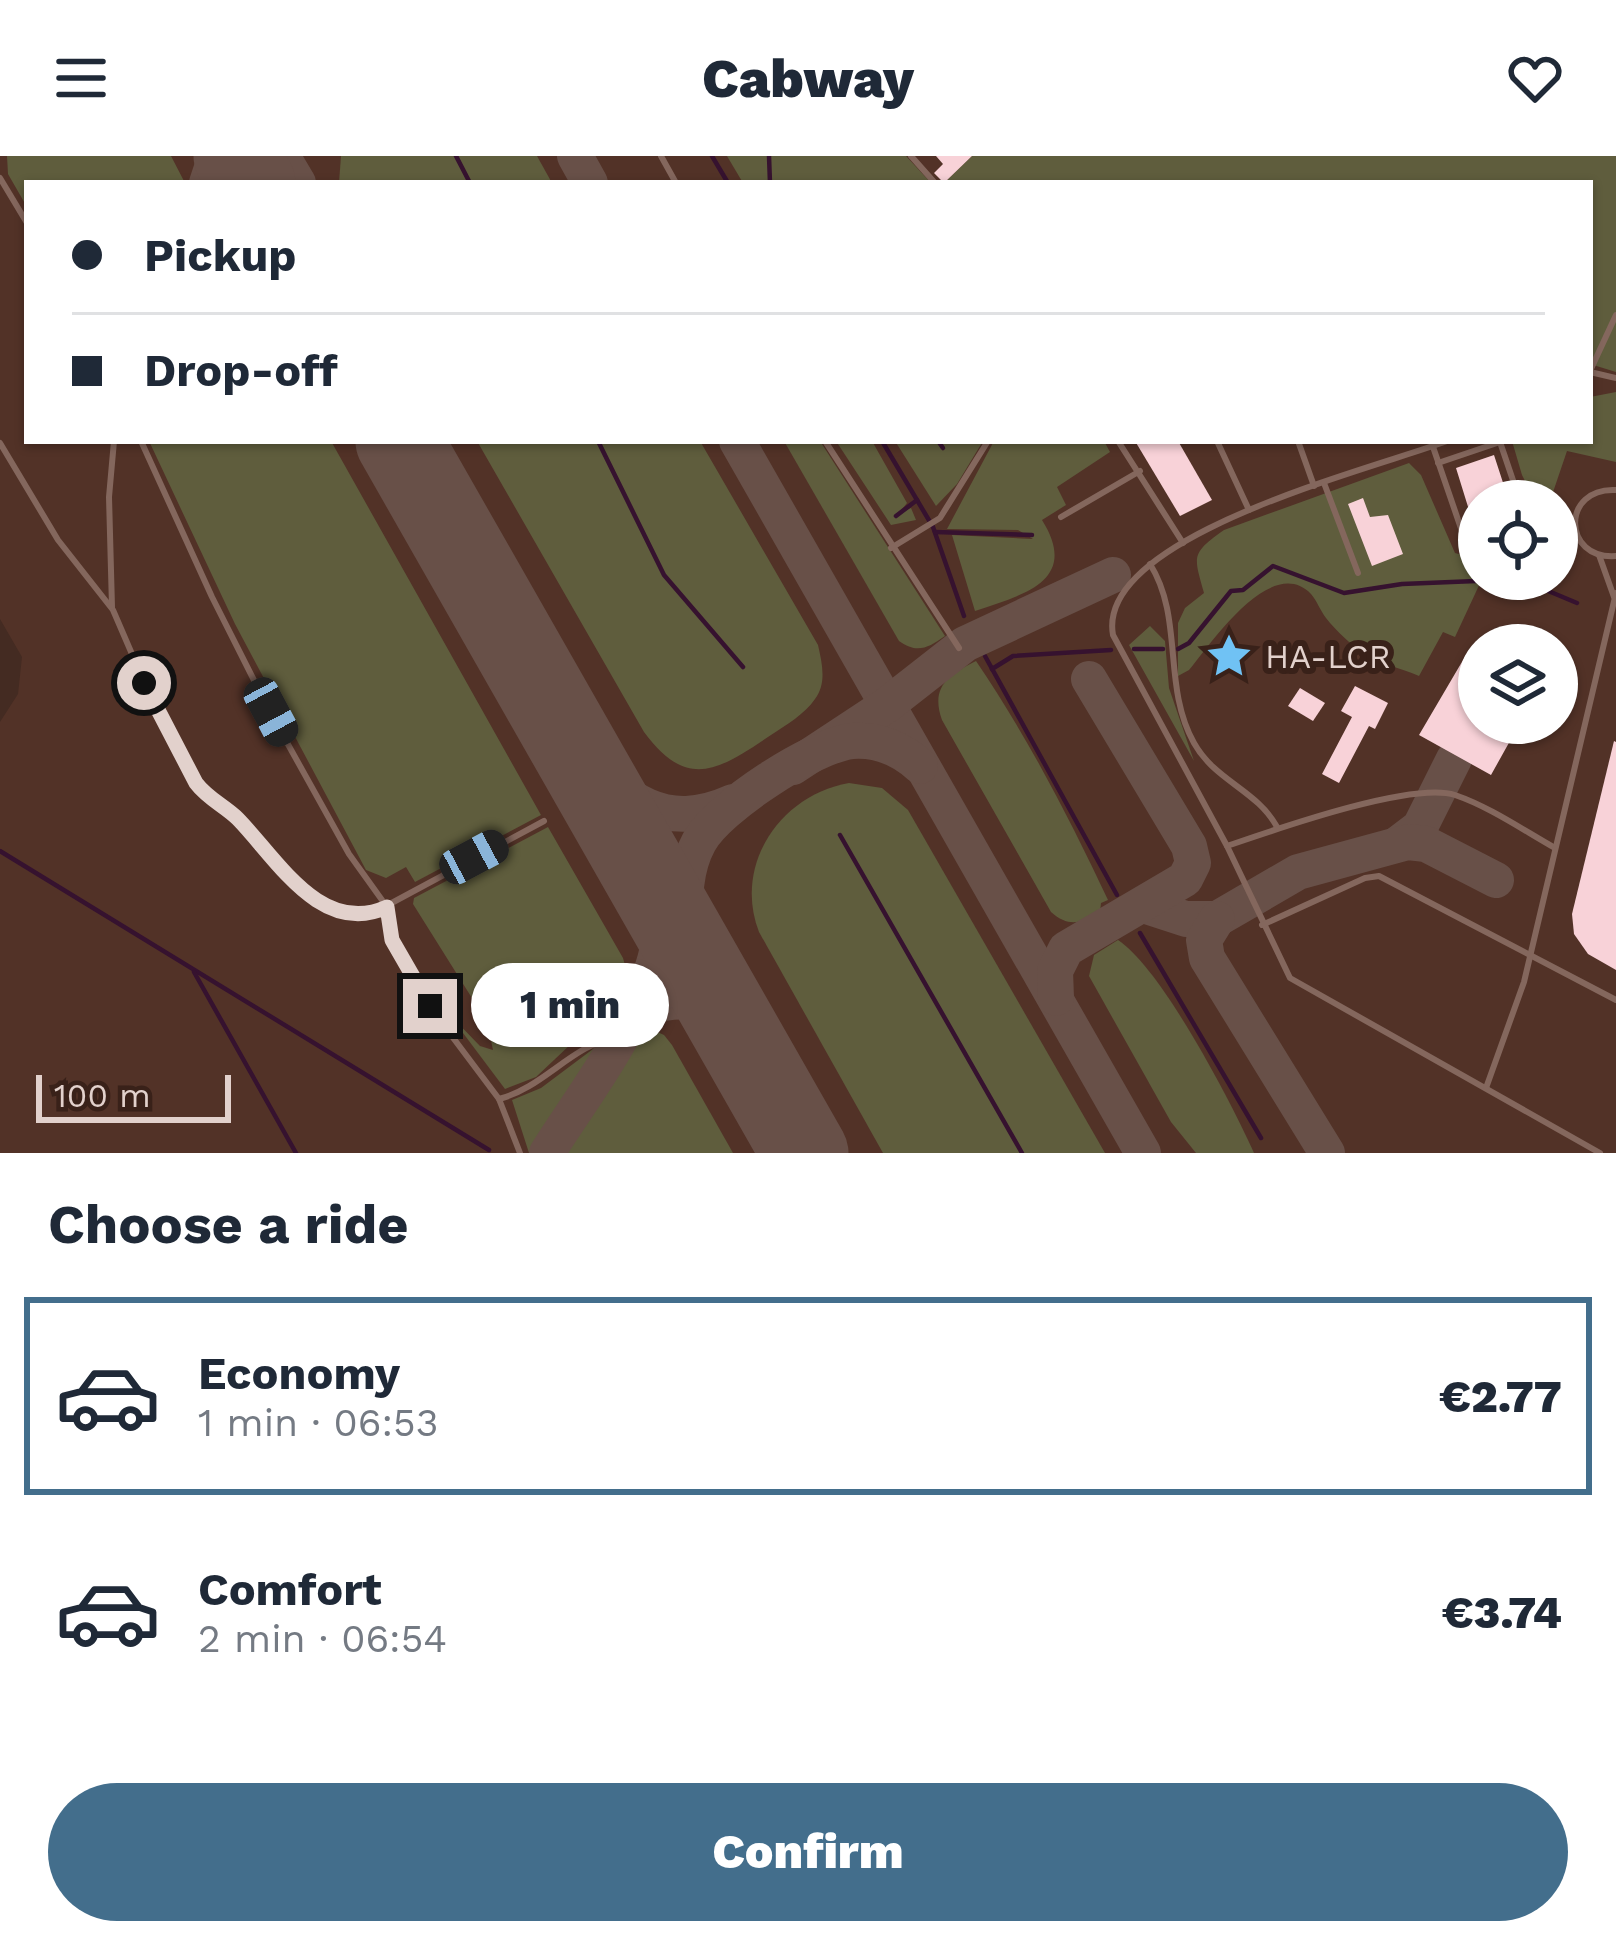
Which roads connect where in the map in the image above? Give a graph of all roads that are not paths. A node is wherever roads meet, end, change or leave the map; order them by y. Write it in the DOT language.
graph roads {
  1 [pos="911,156"];
  2 [pos="0,178"];
  3 [pos="932,180"];
  4 [pos="24,218"];
  5 [pos="1616,315"];
  6 [pos="1593,365"];
  7 [pos="0,443"];
  8 [pos="114,444"];
  9 [pos="142,444"];
  10 [pos="827,444"];
  11 [pos="986,444"];
  12 [pos="1120,444"];
  13 [pos="1217,444"];
  14 [pos="1299,444"];
  15 [pos="1432,444"];
  16 [pos="1494,444"];
  17 [pos="1501,444"];
  18 [pos="1438,463"];
  19 [pos="1140,471"];
  20 [pos="1513,480"];
  21 [pos="1324,483"];
  22 [pos="1314,486"];
  23 [pos="1616,490"];
  24 [pos="1249,510"];
  25 [pos="1061,517"];
  26 [pos="1458,520"];
  27 [pos="1183,543"];
  28 [pos="891,548"];
  29 [pos="1599,556"];
  30 [pos="1616,556"];
  31 [pos="1150,564"];
  32 [pos="1358,573"];
  33 [pos="1615,596"];
  34 [pos="113,610"];
  35 [pos="959,648"];
  36 [pos="544,821"];
  37 [pos="1278,829"];
  38 [pos="1227,846"];
  39 [pos="1555,848"];
  40 [pos="387,907"];
  41 [pos="1262,925"];
  42 [pos="1530,956"];
  43 [pos="1616,1000"];
  44 [pos="619,1036"];
  45 [pos="1486,1089"];
  46 [pos="499,1099"];
  47 [pos="520,1153"];
  48 [pos="1600,1153"];
  1 -- 3 [label="lane"];
  2 -- 4 [label="lane"];
  5 -- 6 [label="lane"];
  7 -- 34 [label="lane"];
  8 -- 34 [label="lane"];
  9 -- 40 [label="lane"];
  10 -- 28 [label="lane"];
  11 -- 28 [label="lane"];
  12 -- 19 [label="lane"];
  13 -- 24 [label="lane"];
  14 -- 22 [label="lane"];
  15 -- 18 [label="lane"];
  15 -- 21 [label="lane"];
  16 -- 18 [label="lane"];
  17 -- 20 [label="lane"];
  18 -- 26 [label="lane"];
  19 -- 25 [label="lane"];
  19 -- 27 [label="lane"];
  21 -- 22 [label="lane"];
  21 -- 32 [label="lane"];
  22 -- 24 [label="lane"];
  23 -- 29 [label="lane"];
  24 -- 27 [label="lane"];
  27 -- 31 [label="lane"];
  28 -- 35 [label="lane"];
  29 -- 30 [label="lane"];
  29 -- 33 [label="lane"];
  31 -- 37 [label="lane"];
  31 -- 38 [label="lane"];
  33 -- 39 [label="lane"];
  34 -- 40 [label="lane"];
  36 -- 40 [label="lane"];
  37 -- 38 [label="lane"];
  37 -- 39 [label="lane"];
  38 -- 41 [label="lane"];
  39 -- 42 [label="lane"];
  40 -- 46 [label="lane"];
  41 -- 42 [label="lane"];
  41 -- 45 [label="lane"];
  42 -- 43 [label="lane"];
  42 -- 45 [label="lane"];
  44 -- 46 [label="lane"];
  45 -- 48 [label="lane"];
  46 -- 47 [label="lane"];
}
